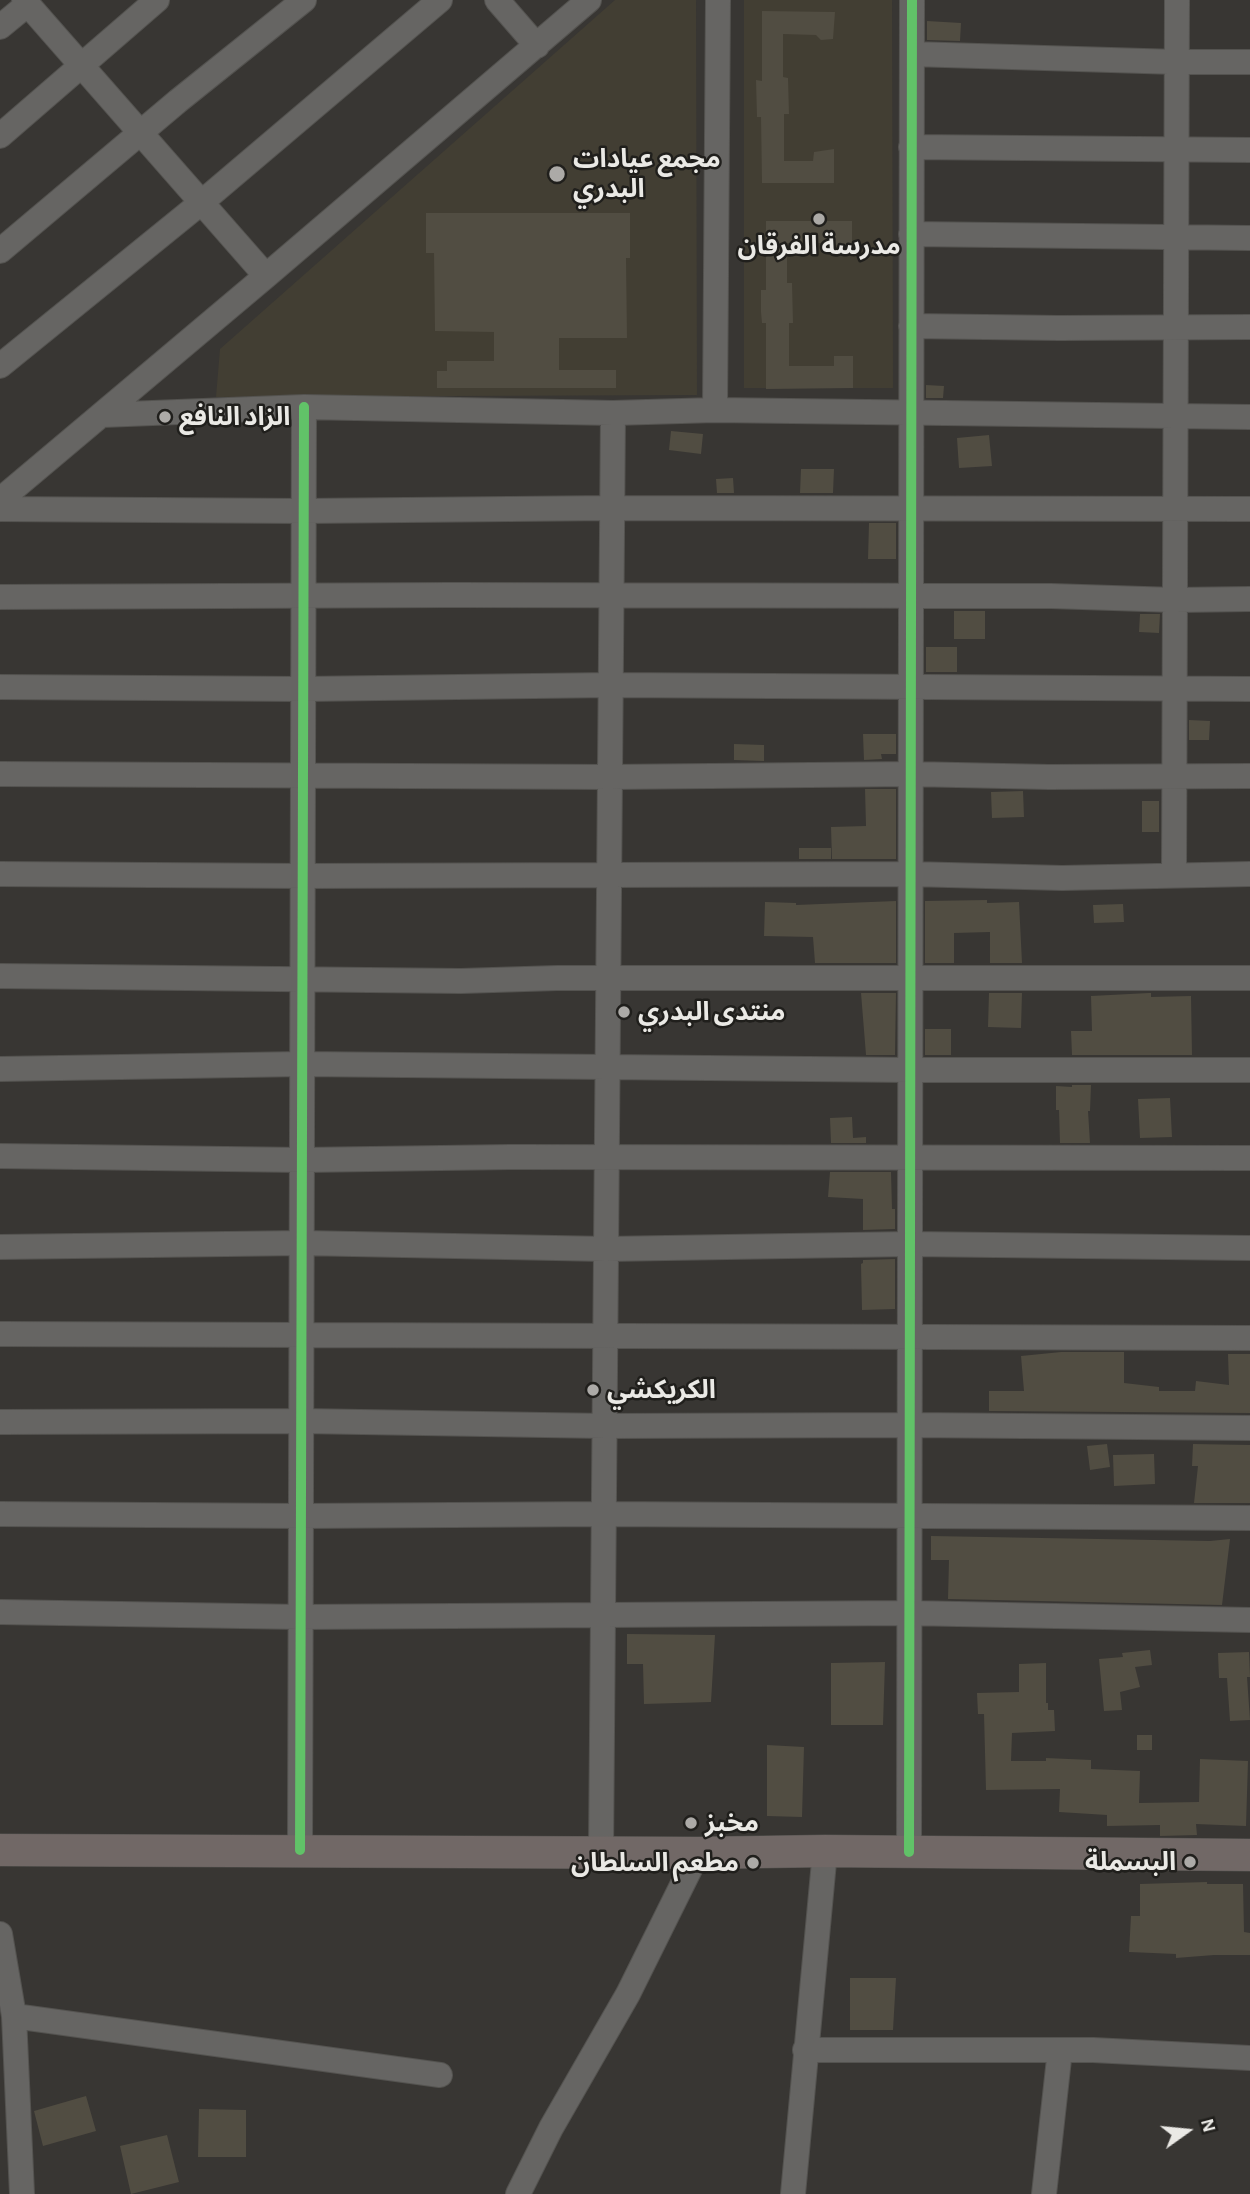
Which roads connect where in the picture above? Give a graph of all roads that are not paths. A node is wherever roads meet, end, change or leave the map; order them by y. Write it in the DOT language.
graph roads {
  1 [pos="157,0"];
  2 [pos="304,0"];
  3 [pos="440,0"];
  4 [pos="497,0"];
  5 [pos="589,0"];
  6 [pos="718,0"];
  7 [pos="912,0"];
  8 [pos="1177,0"];
  9 [pos="26,2"];
  10 [pos="0,27"];
  11 [pos="537,46"];
  12 [pos="912,54"];
  13 [pos="1177,62"];
  14 [pos="1250,62"];
  15 [pos="82,66"];
  16 [pos="141,133"];
  17 [pos="0,136"];
  18 [pos="912,147"];
  19 [pos="1177,149"];
  20 [pos="1250,150"];
  21 [pos="202,202"];
  22 [pos="911,234"];
  23 [pos="1176,238"];
  24 [pos="1250,238"];
  25 [pos="0,251"];
  26 [pos="266,276"];
  27 [pos="911,326"];
  28 [pos="1176,326"];
  29 [pos="1250,327"];
  30 [pos="0,366"];
  31 [pos="304,407"];
  32 [pos="715,410"];
  33 [pos="911,412"];
  34 [pos="613,413"];
  35 [pos="102,415"];
  36 [pos="1176,416"];
  37 [pos="1250,417"];
  38 [pos="0,500"];
  39 [pos="911,507"];
  40 [pos="612,508"];
  41 [pos="1175,508"];
  42 [pos="0,509"];
  43 [pos="1250,509"];
  44 [pos="303,510"];
  45 [pos="303,595"];
  46 [pos="611,596"];
  47 [pos="911,596"];
  48 [pos="0,597"];
  49 [pos="1250,599"];
  50 [pos="1175,600"];
  51 [pos="611,685"];
  52 [pos="911,686"];
  53 [pos="0,687"];
  54 [pos="1175,688"];
  55 [pos="303,689"];
  56 [pos="1250,689"];
  57 [pos="0,774"];
  58 [pos="911,774"];
  59 [pos="303,776"];
  60 [pos="1174,776"];
  61 [pos="1250,776"];
  62 [pos="610,777"];
  63 [pos="0,874"];
  64 [pos="911,874"];
  65 [pos="1250,874"];
  66 [pos="609,875"];
  67 [pos="1174,875"];
  68 [pos="303,876"];
  69 [pos="0,976"];
  70 [pos="302,978"];
  71 [pos="1250,978"];
  72 [pos="608,979"];
  73 [pos="910,979"];
  74 [pos="302,1064"];
  75 [pos="608,1068"];
  76 [pos="0,1069"];
  77 [pos="910,1070"];
  78 [pos="1250,1070"];
  79 [pos="0,1156"];
  80 [pos="910,1156"];
  81 [pos="607,1157"];
  82 [pos="1250,1158"];
  83 [pos="302,1160"];
  84 [pos="302,1243"];
  85 [pos="910,1244"];
  86 [pos="0,1247"];
  87 [pos="1250,1248"];
  88 [pos="606,1249"];
  89 [pos="0,1334"];
  90 [pos="301,1335"];
  91 [pos="606,1336"];
  92 [pos="910,1338"];
  93 [pos="1250,1338"];
  94 [pos="301,1421"];
  95 [pos="0,1422"];
  96 [pos="910,1425"];
  97 [pos="605,1426"];
  98 [pos="1250,1429"];
  99 [pos="0,1514"];
  100 [pos="604,1514"];
  101 [pos="301,1516"];
  102 [pos="910,1517"];
  103 [pos="1250,1518"];
  104 [pos="0,1612"];
  105 [pos="909,1613"];
  106 [pos="603,1615"];
  107 [pos="301,1617"];
  108 [pos="1250,1620"];
  109 [pos="0,1850"];
  110 [pos="300,1850"];
  111 [pos="825,1851"];
  112 [pos="601,1852"];
  113 [pos="909,1852"];
  114 [pos="698,1853"];
  115 [pos="1250,1855"];
  116 [pos="0,1934"];
  117 [pos="14,2016"];
  118 [pos="805,2050"];
  119 [pos="1060,2050"];
  120 [pos="1250,2058"];
  121 [pos="440,2075"];
  122 [pos="15,2184"];
  123 [pos="518,2194"];
  124 [pos="793,2194"];
  125 [pos="1044,2194"];
  1 -- 15 [label="street"];
  2 -- 16 [label="street"];
  3 -- 21 [label="street"];
  4 -- 11 [label="street"];
  5 -- 11 [label="street"];
  6 -- 32 [label="street"];
  7 -- 12 [label="street"];
  8 -- 13 [label="street"];
  9 -- 10 [label="street"];
  9 -- 15 [label="street"];
  11 -- 26 [label="street"];
  12 -- 13 [label="street"];
  12 -- 18 [label="street"];
  13 -- 14 [label="street"];
  13 -- 19 [label="street"];
  15 -- 16 [label="street"];
  15 -- 17 [label="street"];
  16 -- 21 [label="street"];
  16 -- 25 [label="street"];
  18 -- 19 [label="street"];
  18 -- 22 [label="street"];
  19 -- 20 [label="street"];
  19 -- 23 [label="street"];
  21 -- 26 [label="street"];
  21 -- 30 [label="street"];
  22 -- 23 [label="street"];
  22 -- 27 [label="street"];
  23 -- 24 [label="street"];
  23 -- 28 [label="street"];
  26 -- 35 [label="street"];
  27 -- 28 [label="street"];
  27 -- 33 [label="street"];
  28 -- 29 [label="street"];
  28 -- 36 [label="street"];
  31 -- 34 [label="street"];
  31 -- 35 [label="street"];
  31 -- 44 [label="street"];
  32 -- 33 [label="street"];
  32 -- 34 [label="street"];
  33 -- 36 [label="street"];
  33 -- 39 [label="street"];
  34 -- 40 [label="street"];
  35 -- 38 [label="street"];
  36 -- 37 [label="street"];
  36 -- 41 [label="street"];
  39 -- 40 [label="street"];
  39 -- 41 [label="street"];
  39 -- 47 [label="street"];
  40 -- 44 [label="street"];
  40 -- 46 [label="street"];
  41 -- 43 [label="street"];
  41 -- 50 [label="street"];
  42 -- 44 [label="street"];
  44 -- 45 [label="street"];
  45 -- 46 [label="street"];
  45 -- 48 [label="street"];
  45 -- 55 [label="street"];
  46 -- 47 [label="street"];
  46 -- 51 [label="street"];
  47 -- 50 [label="street"];
  47 -- 52 [label="street"];
  49 -- 50 [label="street"];
  50 -- 54 [label="street"];
  51 -- 52 [label="street"];
  51 -- 55 [label="street"];
  51 -- 62 [label="street"];
  52 -- 54 [label="street"];
  52 -- 58 [label="street"];
  53 -- 55 [label="street"];
  54 -- 56 [label="street"];
  54 -- 60 [label="street"];
  55 -- 59 [label="street"];
  57 -- 59 [label="street"];
  58 -- 60 [label="street"];
  58 -- 62 [label="street"];
  58 -- 64 [label="street"];
  59 -- 62 [label="street"];
  59 -- 68 [label="street"];
  60 -- 61 [label="street"];
  60 -- 67 [label="street"];
  62 -- 66 [label="street"];
  63 -- 68 [label="street"];
  64 -- 66 [label="street"];
  64 -- 67 [label="street"];
  64 -- 73 [label="street"];
  65 -- 67 [label="street"];
  66 -- 68 [label="street"];
  66 -- 72 [label="street"];
  68 -- 70 [label="street"];
  69 -- 70 [label="street"];
  70 -- 72 [label="street"];
  70 -- 74 [label="street"];
  71 -- 73 [label="street"];
  72 -- 73 [label="street"];
  72 -- 75 [label="street"];
  73 -- 77 [label="street"];
  74 -- 75 [label="street"];
  74 -- 76 [label="street"];
  74 -- 83 [label="street"];
  75 -- 77 [label="street"];
  75 -- 81 [label="street"];
  77 -- 78 [label="street"];
  77 -- 80 [label="street"];
  79 -- 83 [label="street"];
  80 -- 81 [label="street"];
  80 -- 82 [label="street"];
  80 -- 85 [label="street"];
  81 -- 83 [label="street"];
  81 -- 88 [label="street"];
  83 -- 84 [label="street"];
  84 -- 86 [label="street"];
  84 -- 88 [label="street"];
  84 -- 90 [label="street"];
  85 -- 87 [label="street"];
  85 -- 88 [label="street"];
  85 -- 92 [label="street"];
  88 -- 91 [label="street"];
  89 -- 90 [label="street"];
  90 -- 91 [label="street"];
  90 -- 94 [label="street"];
  91 -- 92 [label="street"];
  91 -- 97 [label="street"];
  92 -- 93 [label="street"];
  92 -- 96 [label="street"];
  94 -- 95 [label="street"];
  94 -- 97 [label="street"];
  94 -- 101 [label="street"];
  96 -- 97 [label="street"];
  96 -- 98 [label="street"];
  96 -- 102 [label="street"];
  97 -- 100 [label="street"];
  99 -- 101 [label="street"];
  100 -- 101 [label="street"];
  100 -- 102 [label="street"];
  100 -- 106 [label="street"];
  101 -- 107 [label="street"];
  102 -- 103 [label="street"];
  102 -- 105 [label="street"];
  104 -- 107 [label="street"];
  105 -- 106 [label="street"];
  105 -- 108 [label="street"];
  105 -- 113 [label="street"];
  106 -- 107 [label="street"];
  106 -- 112 [label="street"];
  107 -- 110 [label="street"];
  109 -- 110 [label="main road"];
  110 -- 112 [label="main road"];
  111 -- 113 [label="main road"];
  111 -- 114 [label="main road"];
  111 -- 118 [label="street"];
  112 -- 114 [label="main road"];
  113 -- 115 [label="main road"];
  114 -- 123 [label="street"];
  116 -- 117 [label="street"];
  117 -- 121 [label="street"];
  117 -- 122 [label="street"];
  118 -- 119 [label="street"];
  118 -- 124 [label="street"];
  119 -- 120 [label="street"];
  119 -- 125 [label="street"];
}
